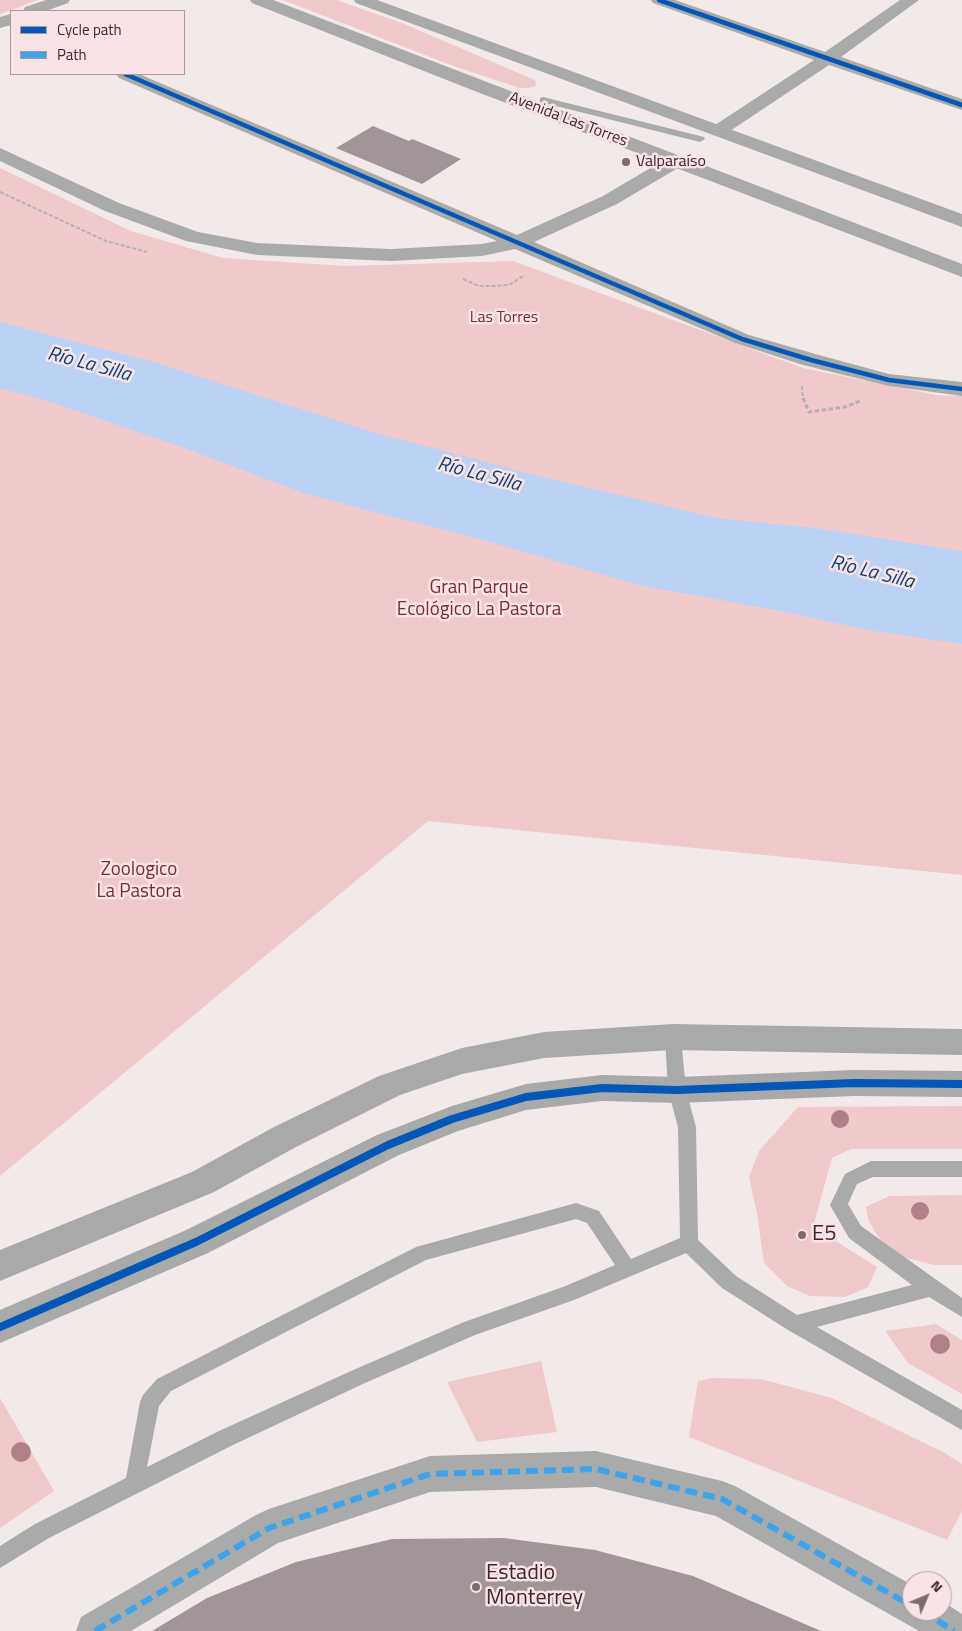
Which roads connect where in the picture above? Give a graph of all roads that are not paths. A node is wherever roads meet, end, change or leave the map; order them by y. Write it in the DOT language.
graph roads {
  1 [pos="62,0"];
  2 [pos="258,0"];
  3 [pos="362,0"];
  4 [pos="658,0"];
  5 [pos="912,0"];
  6 [pos="34,10"];
  7 [pos="828,58"];
  8 [pos="542,67"];
  9 [pos="127,75"];
  10 [pos="478,86"];
  11 [pos="543,100"];
  12 [pos="962,105"];
  13 [pos="718,138"];
  14 [pos="700,139"];
  15 [pos="0,154"];
  16 [pos="676,161"];
  17 [pos="798,208"];
  18 [pos="962,221"];
  19 [pos="962,238"];
  20 [pos="518,242"];
  21 [pos="962,271"];
  22 [pos="962,287"];
  23 [pos="962,388"];
  24 [pos="673,1037"];
  25 [pos="962,1042"];
  26 [pos="962,1084"];
  27 [pos="677,1090"];
  28 [pos="962,1169"];
  29 [pos="689,1243"];
  30 [pos="0,1266"];
  31 [pos="627,1268"];
  32 [pos="930,1288"];
  33 [pos="962,1308"];
  34 [pos="795,1324"];
  35 [pos="0,1327"];
  36 [pos="962,1421"];
  37 [pos="134,1486"];
  38 [pos="0,1558"];
  39 [pos="902,1600"];
  40 [pos="938,1621"];
  41 [pos="95,1631"];
  42 [pos="954,1631"];
  1 -- 6 [label="street"];
  2 -- 10 [label="main road, Avenida Las Torres"];
  3 -- 8 [label="main road"];
  4 -- 7 [label="street"];
  5 -- 7 [label="street"];
  7 -- 12 [label="street"];
  7 -- 13 [label="street"];
  8 -- 11 [label="main road"];
  8 -- 13 [label="main road"];
  8 -- 14 [label="main road"];
  9 -- 20 [label="street"];
  10 -- 11 [label="main road"];
  10 -- 16 [label="main road, Avenida Las Torres"];
  11 -- 14 [label="lane"];
  13 -- 14 [label="main road"];
  13 -- 18 [label="main road"];
  13 -- 19 [label="main road"];
  15 -- 20 [label="street"];
  16 -- 17 [label="main road, Avenida Las Torres"];
  16 -- 20 [label="street"];
  17 -- 21 [label="main road, Avenida Las Torres"];
  17 -- 22 [label="main road"];
  20 -- 23 [label="street"];
  24 -- 25 [label="main road"];
  24 -- 27 [label="lane"];
  24 -- 30 [label="main road"];
  26 -- 27 [label="main road"];
  27 -- 29 [label="lane"];
  27 -- 35 [label="main road"];
  28 -- 32 [label="lane"];
  29 -- 31 [label="lane"];
  29 -- 34 [label="lane"];
  31 -- 37 [label="lane"];
  31 -- 37 [label="lane"];
  32 -- 33 [label="lane"];
  32 -- 34 [label="lane"];
  34 -- 36 [label="lane"];
  37 -- 38 [label="lane"];
  39 -- 41 [label="street"];
  40 -- 42 [label="street"];
}
